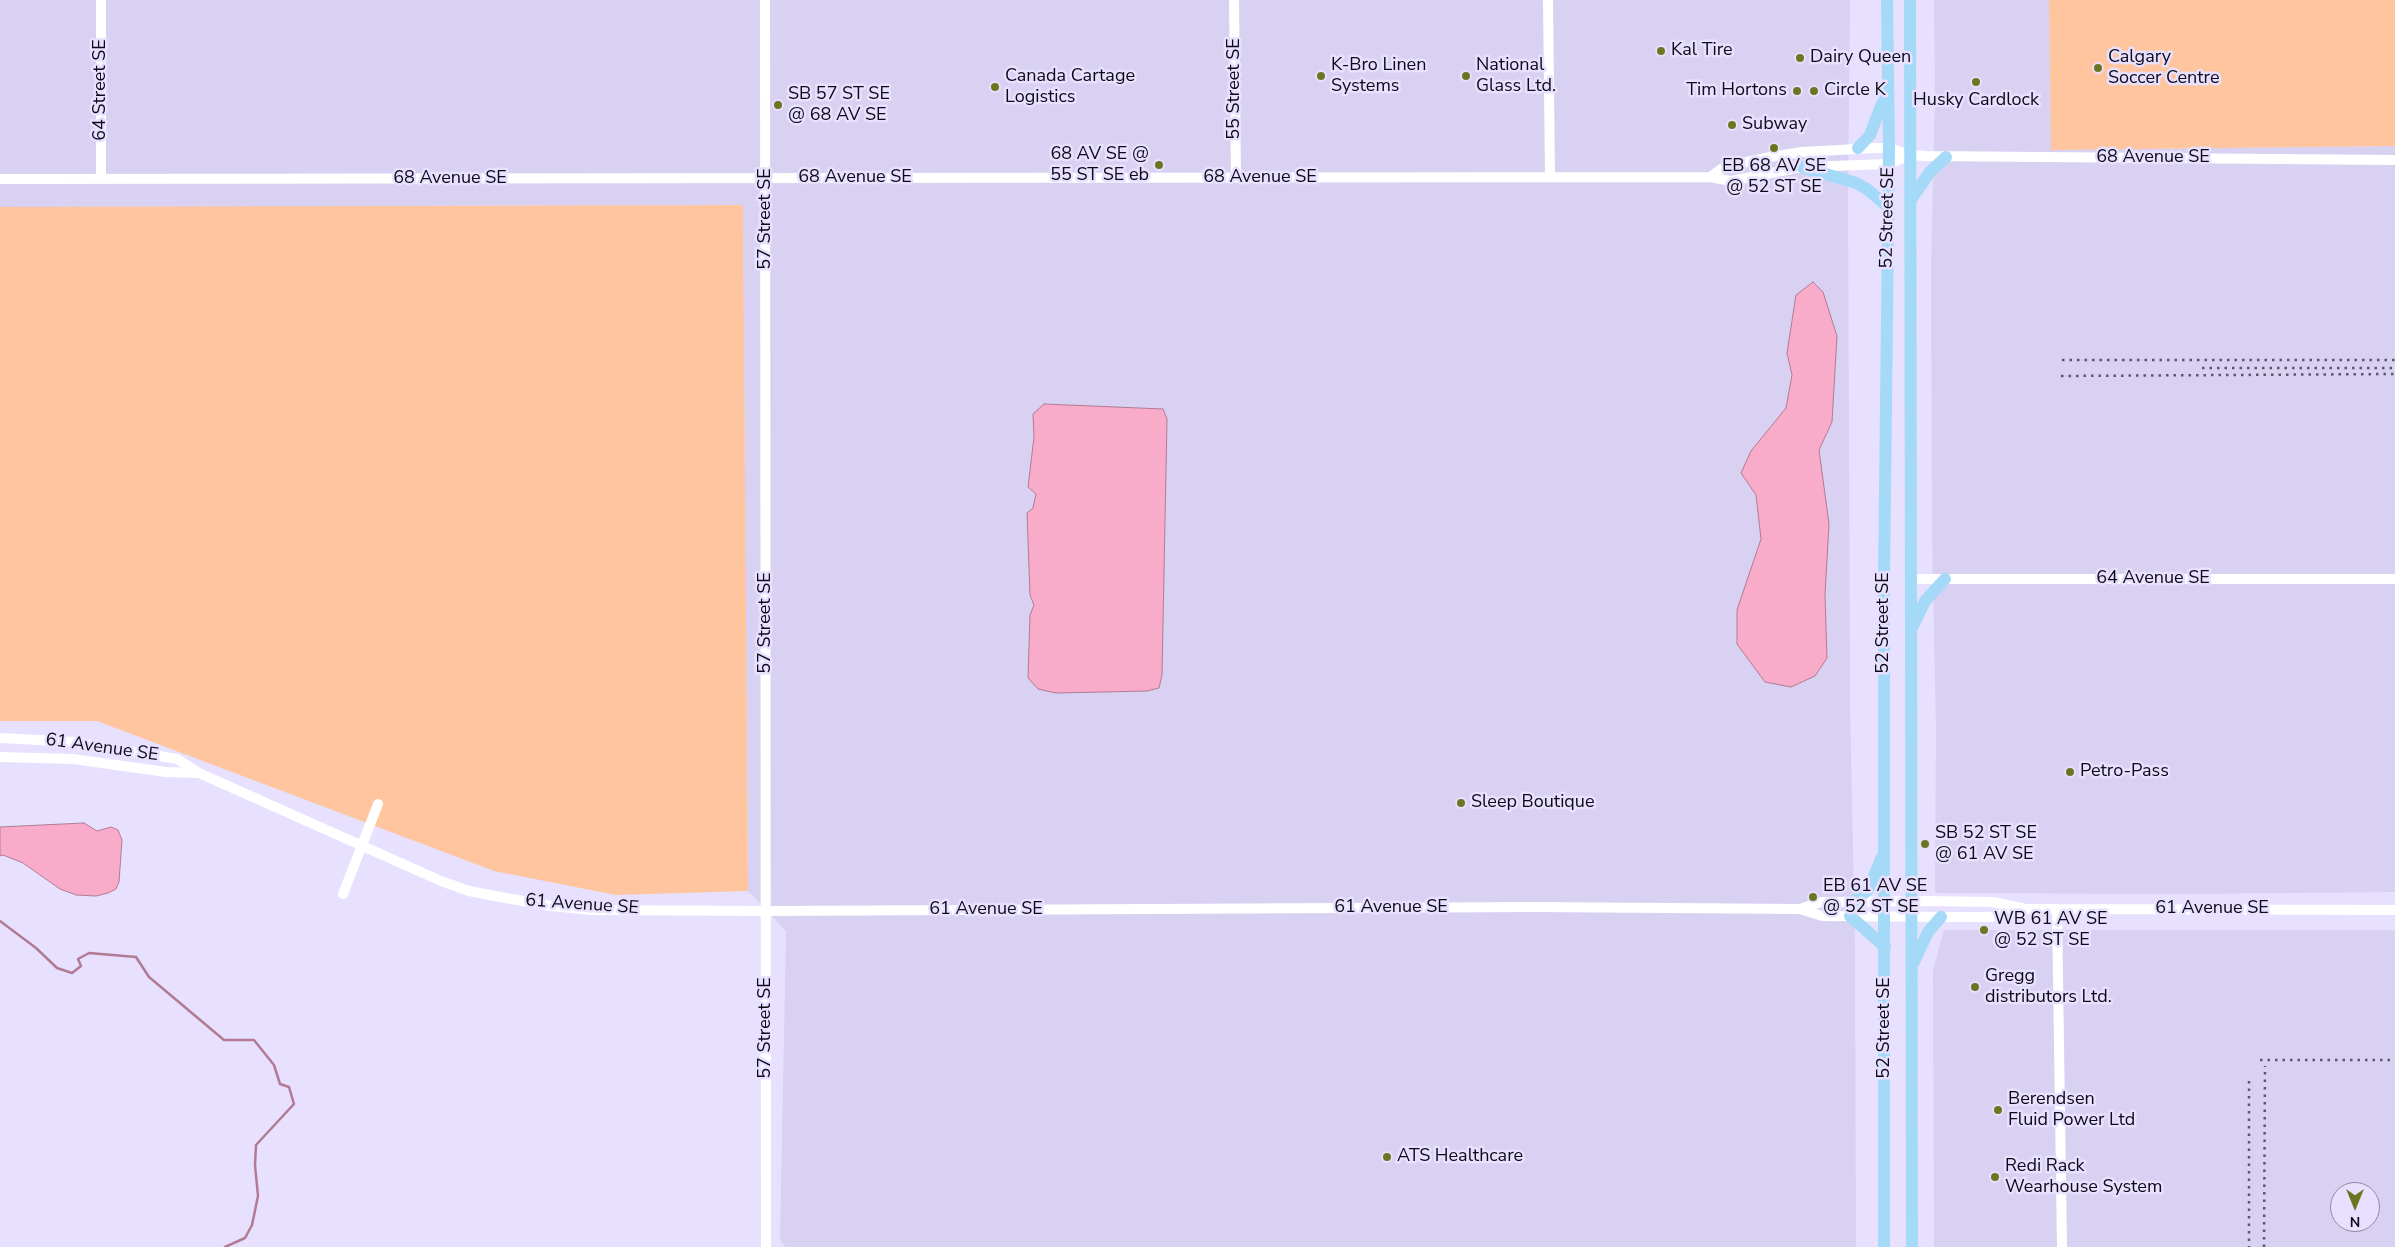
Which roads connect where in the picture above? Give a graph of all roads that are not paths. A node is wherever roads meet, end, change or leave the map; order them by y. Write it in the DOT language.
graph roads {
  1 [pos="101,0"];
  2 [pos="765,0"];
  3 [pos="1234,0"];
  4 [pos="1548,0"];
  5 [pos="1887,0"];
  6 [pos="1910,0"];
  7 [pos="1888,94"];
  8 [pos="1858,148"];
  9 [pos="1889,148"];
  10 [pos="1910,155"];
  11 [pos="1946,156"];
  12 [pos="2395,160"];
  13 [pos="1888,164"];
  14 [pos="1802,168"];
  15 [pos="1710,177"];
  16 [pos="766,178"];
  17 [pos="1236,178"];
  18 [pos="1550,178"];
  19 [pos="0,179"];
  20 [pos="101,179"];
  21 [pos="1911,201"];
  22 [pos="1888,207"];
  23 [pos="1911,579"];
  24 [pos="1945,579"];
  25 [pos="2395,579"];
  26 [pos="1912,628"];
  27 [pos="0,738"];
  28 [pos="0,757"];
  29 [pos="198,773"];
  30 [pos="378,804"];
  31 [pos="362,846"];
  32 [pos="1884,852"];
  33 [pos="343,894"];
  34 [pos="1911,901"];
  35 [pos="1853,902"];
  36 [pos="1884,902"];
  37 [pos="1800,909"];
  38 [pos="2028,909"];
  39 [pos="2058,909"];
  40 [pos="2395,910"];
  41 [pos="766,911"];
  42 [pos="1850,916"];
  43 [pos="1884,916"];
  44 [pos="1912,917"];
  45 [pos="1941,917"];
  46 [pos="1885,947"];
  47 [pos="1912,965"];
  48 [pos="766,1247"];
  49 [pos="1884,1247"];
  50 [pos="1912,1247"];
  51 [pos="2062,1247"];
  1 -- 20 [label="street, 64 Street SE"];
  2 -- 16 [label="street, 57 Street SE"];
  3 -- 17 [label="street, 55 Street SE"];
  4 -- 18 [label="street"];
  5 -- 7 [label="main road, 52 Street SE"];
  6 -- 10 [label="main road, 52 Street SE"];
  7 -- 8 [label="main road"];
  7 -- 9 [label="main road, 52 Street SE"];
  8 -- 9 [label="street, 68 Avenue SE"];
  8 -- 15 [label="street, 68 Avenue SE"];
  9 -- 10 [label="street, 68 Avenue SE"];
  9 -- 13 [label="main road, 52 Street SE"];
  10 -- 11 [label="street, 68 Avenue SE"];
  10 -- 13 [label="street, 68 Avenue SE"];
  10 -- 21 [label="main road, 52 Street SE"];
  11 -- 12 [label="street, 68 Avenue SE"];
  11 -- 21 [label="main road"];
  13 -- 14 [label="street, 68 Avenue SE"];
  13 -- 22 [label="main road, 52 Street SE"];
  14 -- 15 [label="street, 68 Avenue SE"];
  14 -- 22 [label="main road"];
  15 -- 18 [label="street, 68 Avenue SE"];
  16 -- 17 [label="street, 68 Avenue SE"];
  16 -- 20 [label="street, 68 Avenue SE"];
  16 -- 41 [label="street, 57 Street SE"];
  17 -- 18 [label="street, 68 Avenue SE"];
  19 -- 20 [label="street, 68 Avenue SE"];
  21 -- 23 [label="main road, 52 Street SE"];
  22 -- 32 [label="main road, 52 Street SE"];
  23 -- 24 [label="street, 64 Avenue SE"];
  23 -- 26 [label="main road, 52 Street SE"];
  24 -- 25 [label="street, 64 Avenue SE"];
  24 -- 26 [label="main road"];
  26 -- 34 [label="main road, 52 Street SE"];
  27 -- 29 [label="street, 61 Avenue SE"];
  28 -- 29 [label="street, 61 Avenue SE"];
  29 -- 31 [label="street, 61 Avenue SE"];
  30 -- 31 [label="street"];
  31 -- 33 [label="street"];
  31 -- 41 [label="street, 61 Avenue SE"];
  32 -- 35 [label="main road"];
  32 -- 36 [label="main road, 52 Street SE"];
  34 -- 36 [label="street, 61 Avenue SE"];
  34 -- 38 [label="street, 61 Avenue SE"];
  34 -- 44 [label="main road, 52 Street SE"];
  35 -- 36 [label="street, 61 Avenue SE"];
  35 -- 37 [label="street, 61 Avenue SE"];
  36 -- 43 [label="main road, 52 Street SE"];
  37 -- 41 [label="street, 61 Avenue SE"];
  37 -- 42 [label="street, 61 Avenue SE"];
  38 -- 39 [label="street, 61 Avenue SE"];
  38 -- 45 [label="street, 61 Avenue SE"];
  39 -- 40 [label="street, 61 Avenue SE"];
  39 -- 51 [label="street"];
  41 -- 48 [label="street, 57 Street SE"];
  42 -- 43 [label="street, 61 Avenue SE"];
  42 -- 46 [label="main road"];
  43 -- 44 [label="street, 61 Avenue SE"];
  43 -- 46 [label="main road, 52 Street SE"];
  44 -- 45 [label="street, 61 Avenue SE"];
  44 -- 47 [label="main road, 52 Street SE"];
  45 -- 47 [label="main road"];
  46 -- 49 [label="main road, 52 Street SE"];
  47 -- 50 [label="main road, 52 Street SE"];
}
